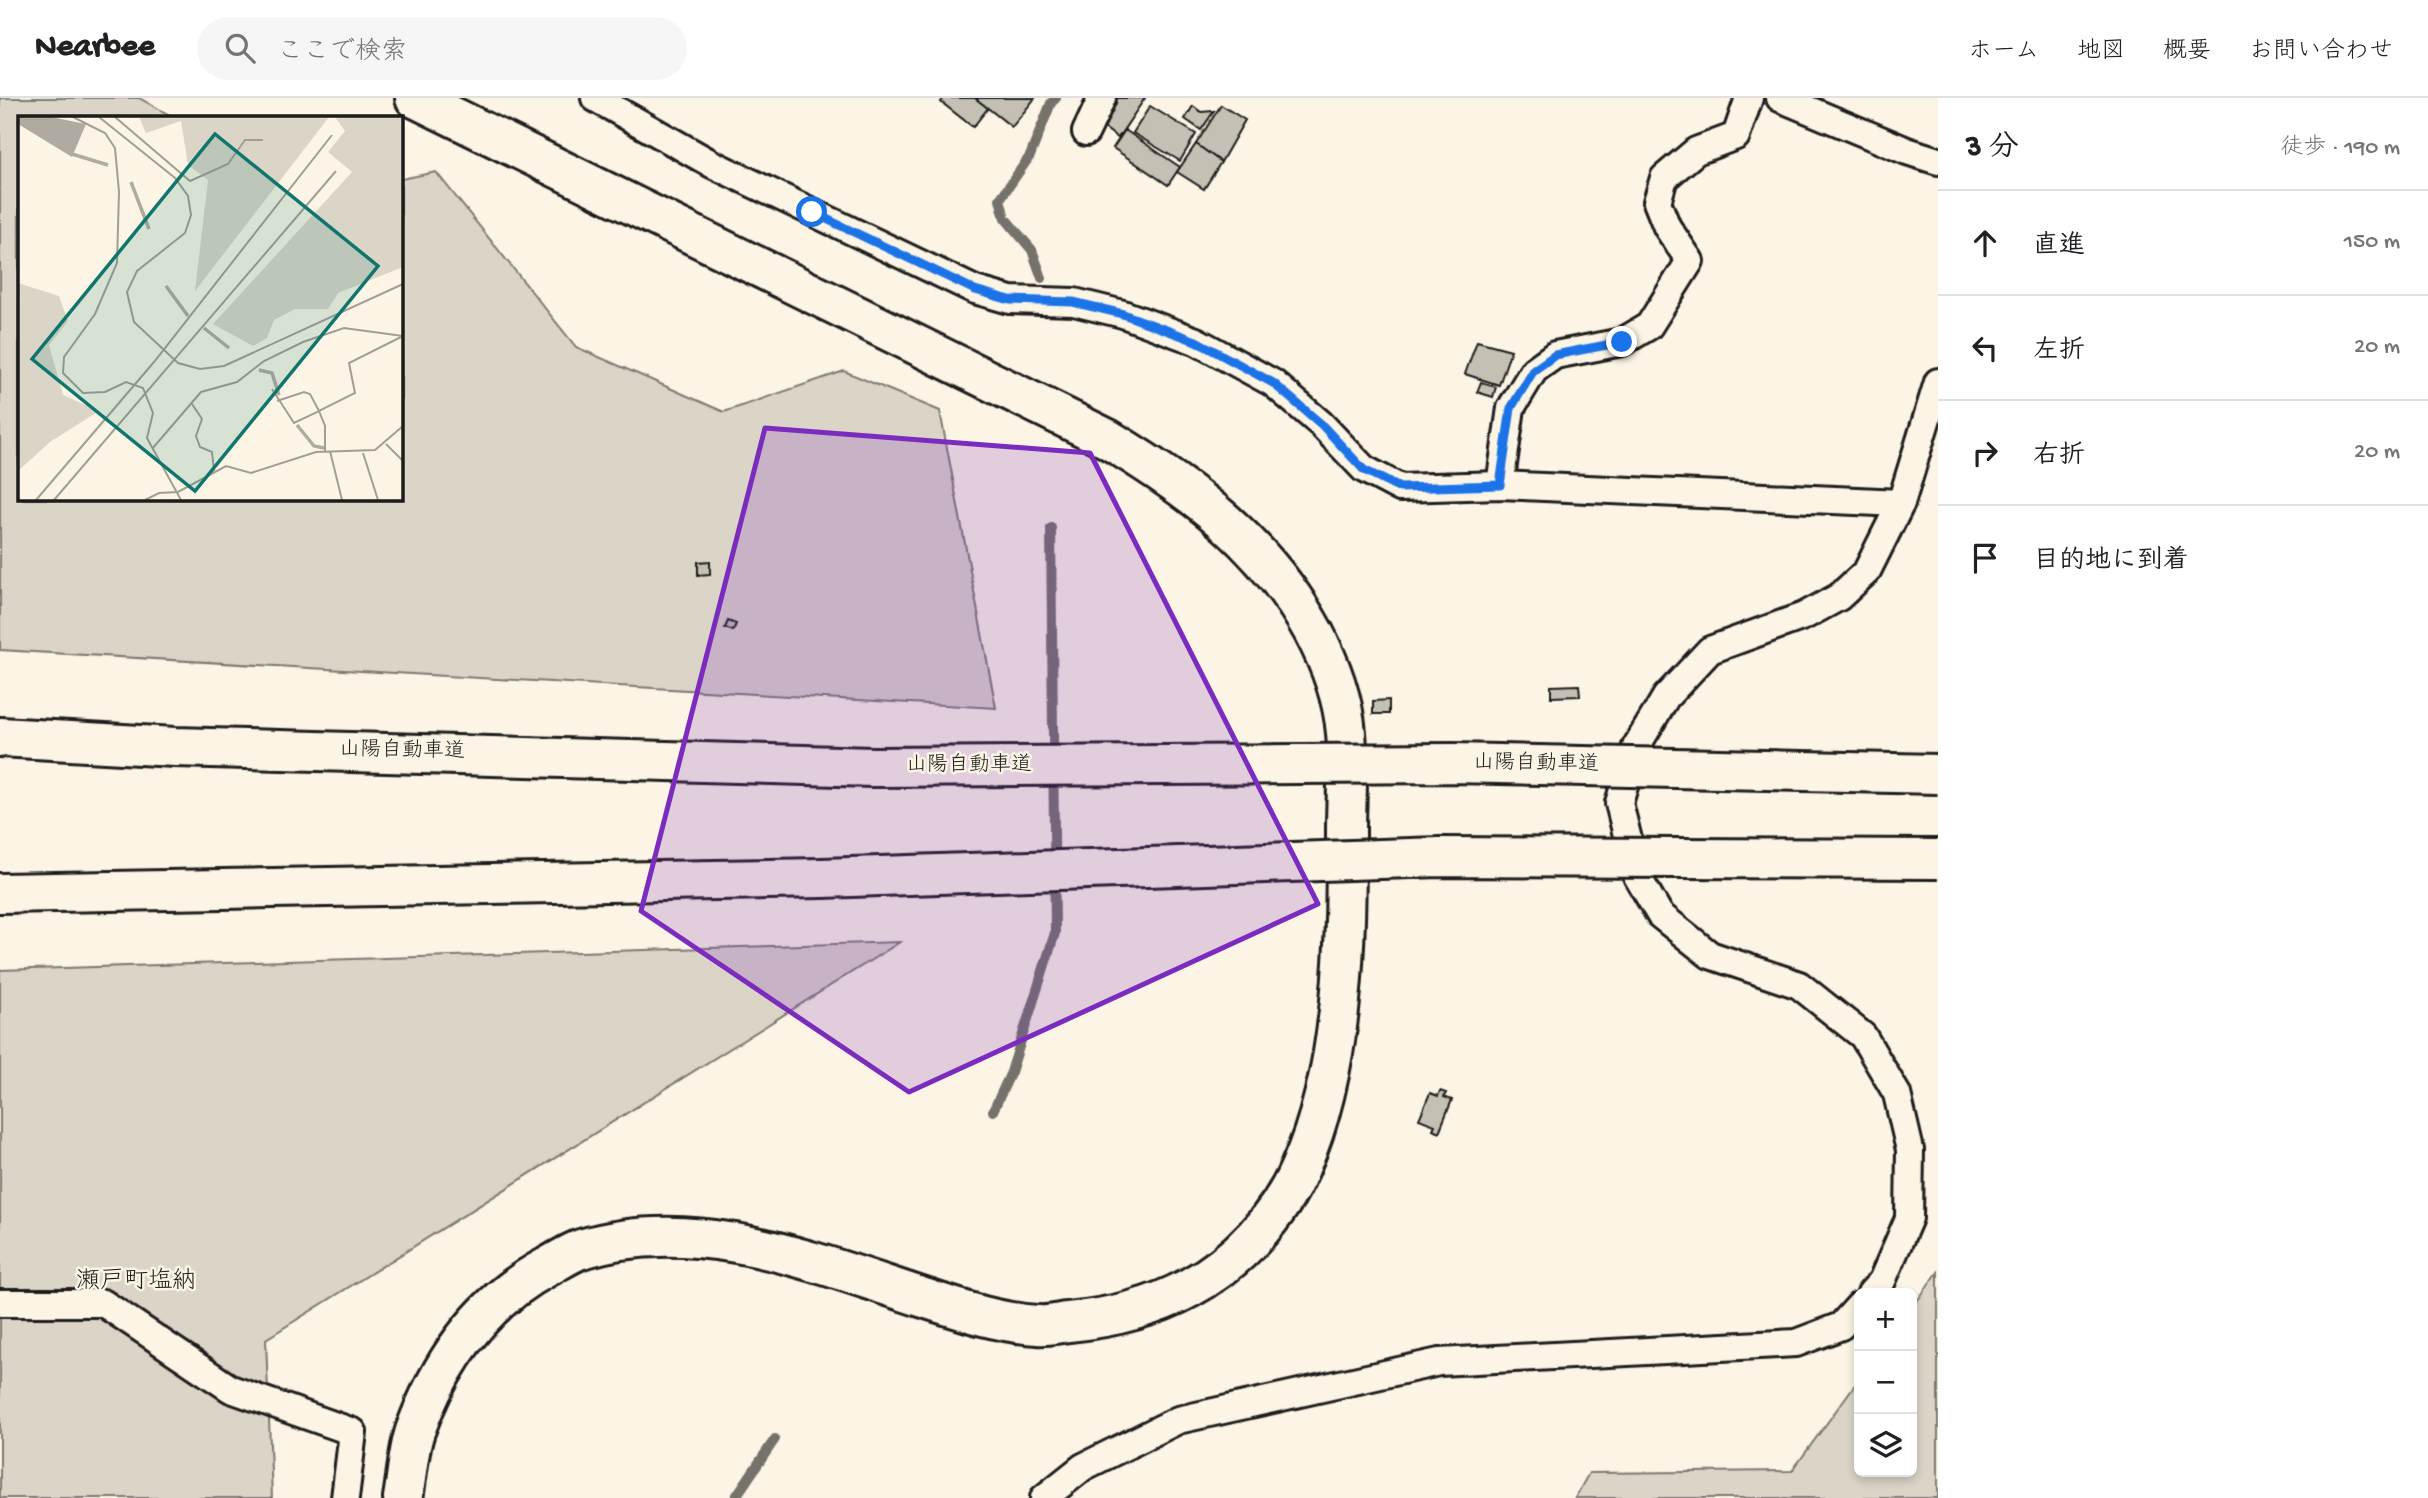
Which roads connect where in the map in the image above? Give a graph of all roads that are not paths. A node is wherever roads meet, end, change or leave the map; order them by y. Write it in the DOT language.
graph roads {
  1 [pos="415,98"];
  2 [pos="595,98"];
  3 [pos="1102,98"];
  4 [pos="1749,98"];
  5 [pos="1780,98"];
  6 [pos="1086,132"];
  7 [pos="1938,161"];
  8 [pos="1938,382"];
  9 [pos="1500,485"];
  10 [pos="1901,503"];
  11 [pos="0,737"];
  12 [pos="1938,774"];
  13 [pos="1938,859"];
  14 [pos="0,893"];
  15 [pos="1876,1288"];
  16 [pos="0,1303"];
  17 [pos="1854,1311"];
  18 [pos="345,1498"];
  19 [pos="403,1498"];
  20 [pos="1044,1498"];
  1 -- 19 [label="highway"];
  2 -- 9 [label="street"];
  3 -- 6 [label="street"];
  4 -- 9 [label="street"];
  5 -- 7 [label="street"];
  8 -- 10 [label="street"];
  9 -- 10 [label="street"];
  10 -- 15 [label="street"];
  11 -- 12 [label="highway, 山陽自動車道, bridge"];
  13 -- 14 [label="highway, bridge"];
  16 -- 18 [label="street"];
  17 -- 20 [label="street"];
}
